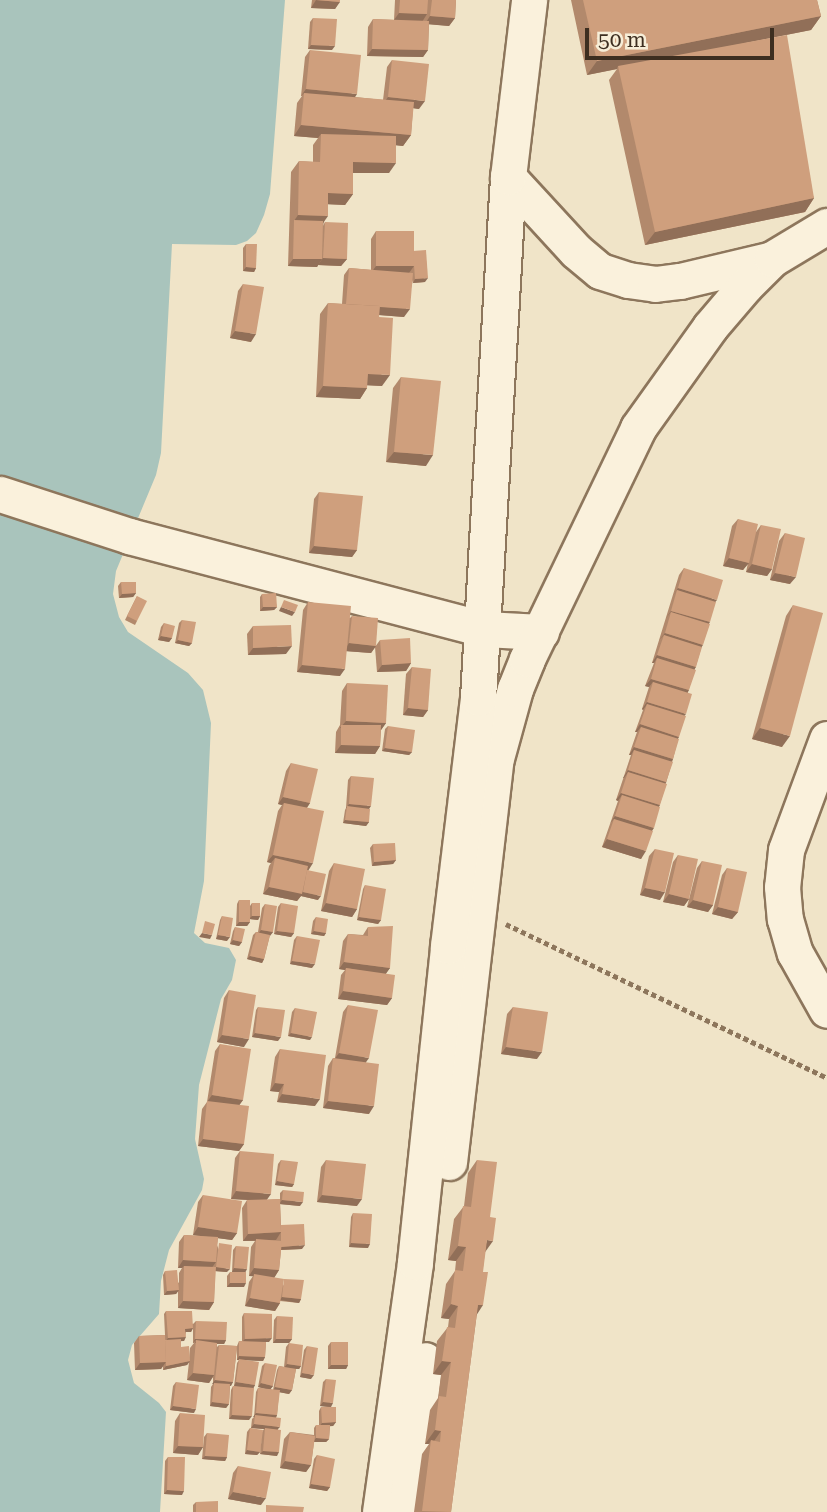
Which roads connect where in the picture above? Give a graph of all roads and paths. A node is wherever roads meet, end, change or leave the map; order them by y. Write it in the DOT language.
graph roads {
  1 [pos="529,0"];
  2 [pos="508,177"];
  3 [pos="827,226"];
  4 [pos="772,259"];
  5 [pos="0,494"];
  6 [pos="484,629"];
  7 [pos="541,632"];
  8 [pos="827,739"];
  9 [pos="484,756"];
  10 [pos="479,911"];
  11 [pos="827,1010"];
  12 [pos="827,1078"];
  13 [pos="380,1512"];
  14 [pos="406,1512"];
  1 -- 2 [label="street"];
  2 -- 4 [label="street"];
  2 -- 6 [label="street"];
  3 -- 4 [label="street"];
  4 -- 7 [label="street"];
  5 -- 6 [label="street"];
  6 -- 7 [label="street"];
  6 -- 9 [label="street"];
  7 -- 9 [label="street"];
  8 -- 11 [label="street"];
  9 -- 10 [label="street"];
  9 -- 13 [label="street"];
  10 -- 12 [label="path"];
  10 -- 14 [label="street"];
}
